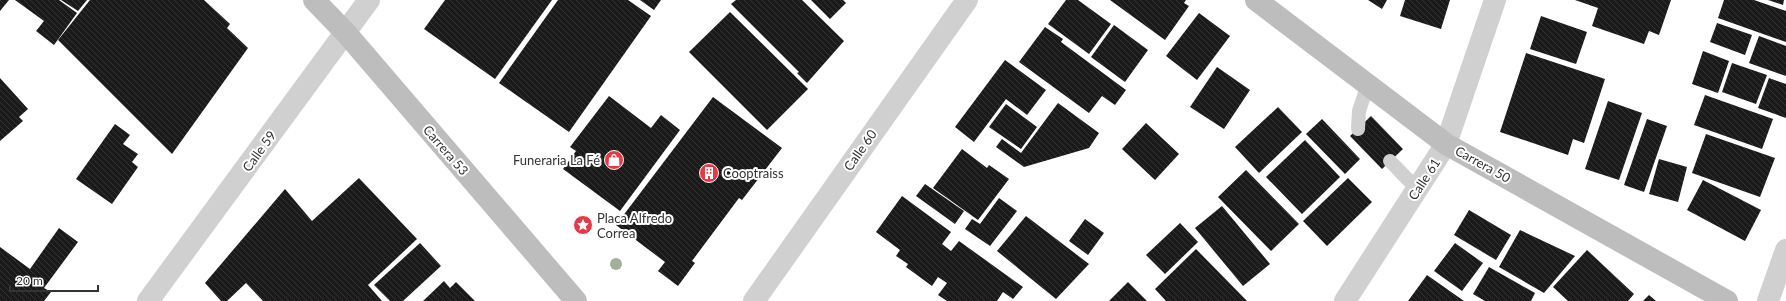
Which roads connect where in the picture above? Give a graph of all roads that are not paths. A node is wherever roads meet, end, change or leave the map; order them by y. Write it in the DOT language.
graph roads {
  1 [pos="314,0"];
  2 [pos="369,0"];
  3 [pos="967,0"];
  4 [pos="1256,0"];
  5 [pos="1495,0"];
  6 [pos="346,33"];
  7 [pos="1368,84"];
  8 [pos="1358,128"];
  9 [pos="1446,144"];
  10 [pos="1390,161"];
  11 [pos="1417,189"];
  12 [pos="1786,250"];
  13 [pos="148,301"];
  14 [pos="576,301"];
  15 [pos="754,301"];
  16 [pos="1345,301"];
  17 [pos="1727,301"];
  18 [pos="1768,301"];
  1 -- 6 [label="street, Carrera 53"];
  2 -- 6 [label="street, Calle 59"];
  3 -- 15 [label="street, Calle 60"];
  4 -- 7 [label="street, Carrera 50"];
  5 -- 9 [label="street, Calle 61"];
  6 -- 13 [label="street, Calle 59"];
  6 -- 14 [label="street, Carrera 53"];
  7 -- 8 [label="lane"];
  7 -- 9 [label="street, Carrera 50"];
  9 -- 11 [label="street, Calle 61"];
  9 -- 17 [label="street, Carrera 50"];
  10 -- 11 [label="lane"];
  11 -- 16 [label="street, Calle 61"];
  12 -- 18 [label="street"];
}
